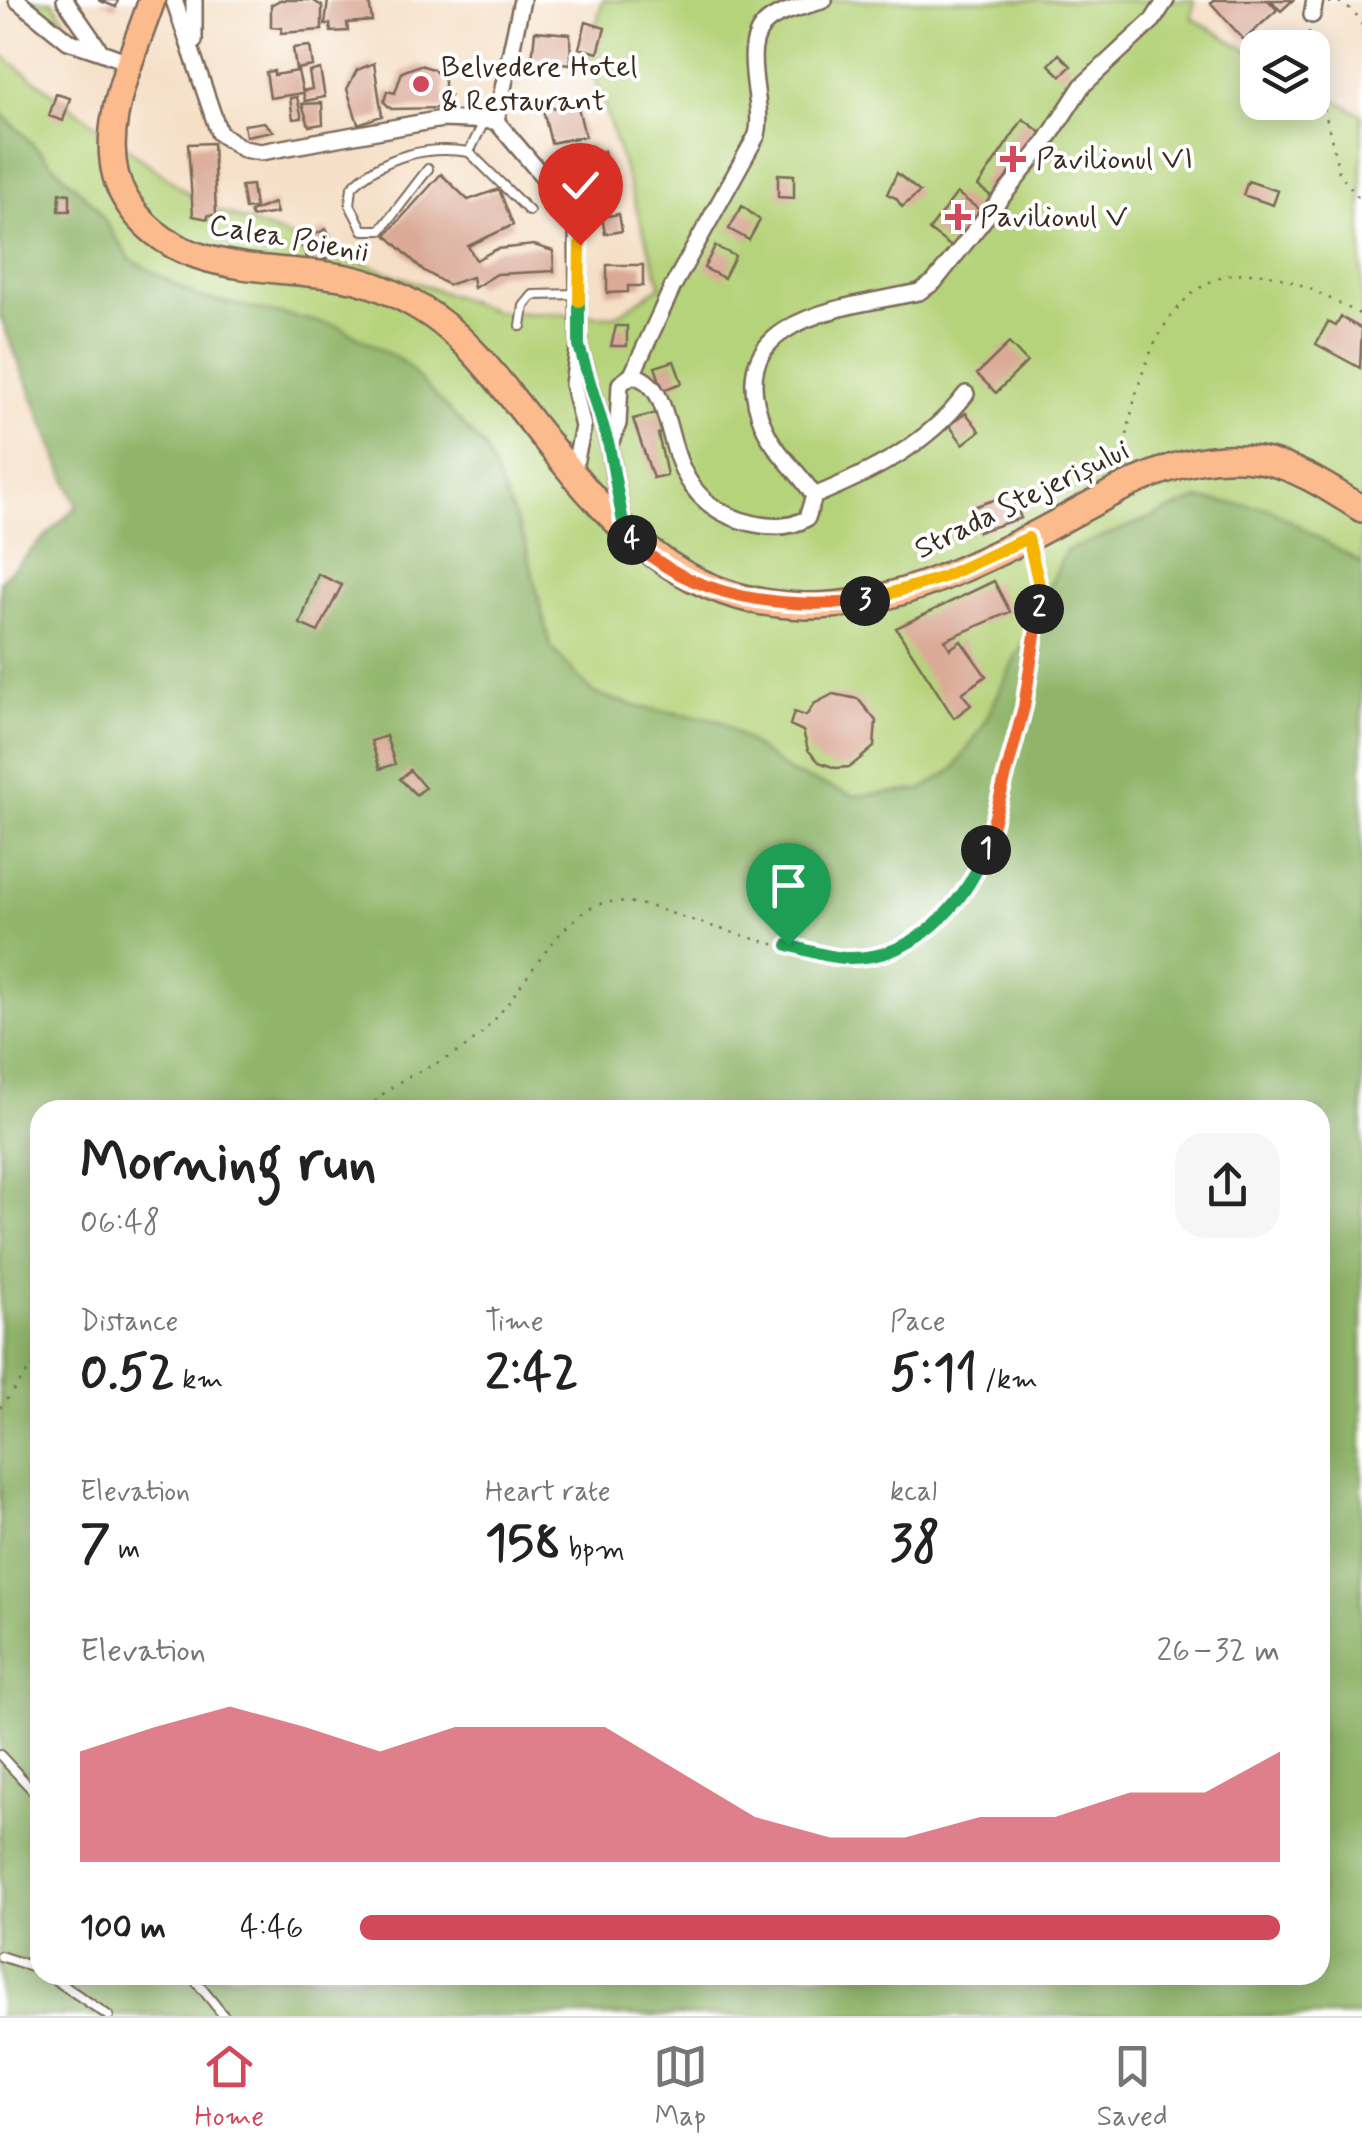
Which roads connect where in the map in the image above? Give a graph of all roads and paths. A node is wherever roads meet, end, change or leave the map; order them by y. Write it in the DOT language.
graph roads {
  1 [pos="18,0"];
  2 [pos="66,0"];
  3 [pos="152,0"];
  4 [pos="174,0"];
  5 [pos="194,0"];
  6 [pos="522,0"];
  7 [pos="824,0"];
  8 [pos="1166,0"];
  9 [pos="101,52"];
  10 [pos="194,53"];
  11 [pos="131,63"];
  12 [pos="490,120"];
  13 [pos="1326,120"];
  14 [pos="469,152"];
  15 [pos="428,170"];
  16 [pos="1362,203"];
  17 [pos="529,211"];
  18 [pos="579,294"];
  19 [pos="1362,315"];
  20 [pos="520,326"];
  21 [pos="579,346"];
  22 [pos="632,375"];
  23 [pos="966,394"];
  24 [pos="609,446"];
  25 [pos="572,472"];
  26 [pos="1121,488"];
  27 [pos="814,496"];
  28 [pos="1362,509"];
  29 [pos="625,533"];
  30 [pos="1028,538"];
  31 [pos="377,1100"];
  32 [pos="30,1369"];
  33 [pos="0,1408"];
  34 [pos="0,1755"];
  35 [pos="30,1787"];
  36 [pos="0,1956"];
  37 [pos="30,1966"];
  38 [pos="63,1985"];
  39 [pos="199,1985"];
  40 [pos="110,2016"];
  41 [pos="224,2016"];
  1 -- 9 [label="street"];
  2 -- 9 [label="street"];
  3 -- 11 [label="main road, Calea Poienii"];
  4 -- 10 [label="street"];
  5 -- 10 [label="street"];
  6 -- 12 [label="street"];
  7 -- 22 [label="street"];
  8 -- 27 [label="street"];
  9 -- 11 [label="street"];
  10 -- 12 [label="street"];
  11 -- 25 [label="main road, Calea Poienii"];
  12 -- 14 [label="lane"];
  12 -- 18 [label="street"];
  13 -- 16 [label="path"];
  14 -- 15 [label="lane"];
  14 -- 17 [label="lane"];
  18 -- 20 [label="lane"];
  18 -- 21 [label="street"];
  19 -- 26 [label="path"];
  21 -- 24 [label="street"];
  21 -- 25 [label="street"];
  22 -- 24 [label="street"];
  22 -- 27 [label="street"];
  23 -- 27 [label="street"];
  24 -- 29 [label="street"];
  25 -- 29 [label="main road, Calea Poienii"];
  26 -- 28 [label="main road, Strada Stejerișului"];
  26 -- 30 [label="main road, Strada Stejerișului"];
  29 -- 30 [label="main road, Strada Stejerișului"];
  30 -- 31 [label="path"];
  32 -- 33 [label="path"];
  34 -- 35 [label="lane"];
  36 -- 37 [label="lane"];
  38 -- 40 [label="lane"];
  39 -- 41 [label="lane"];
}
